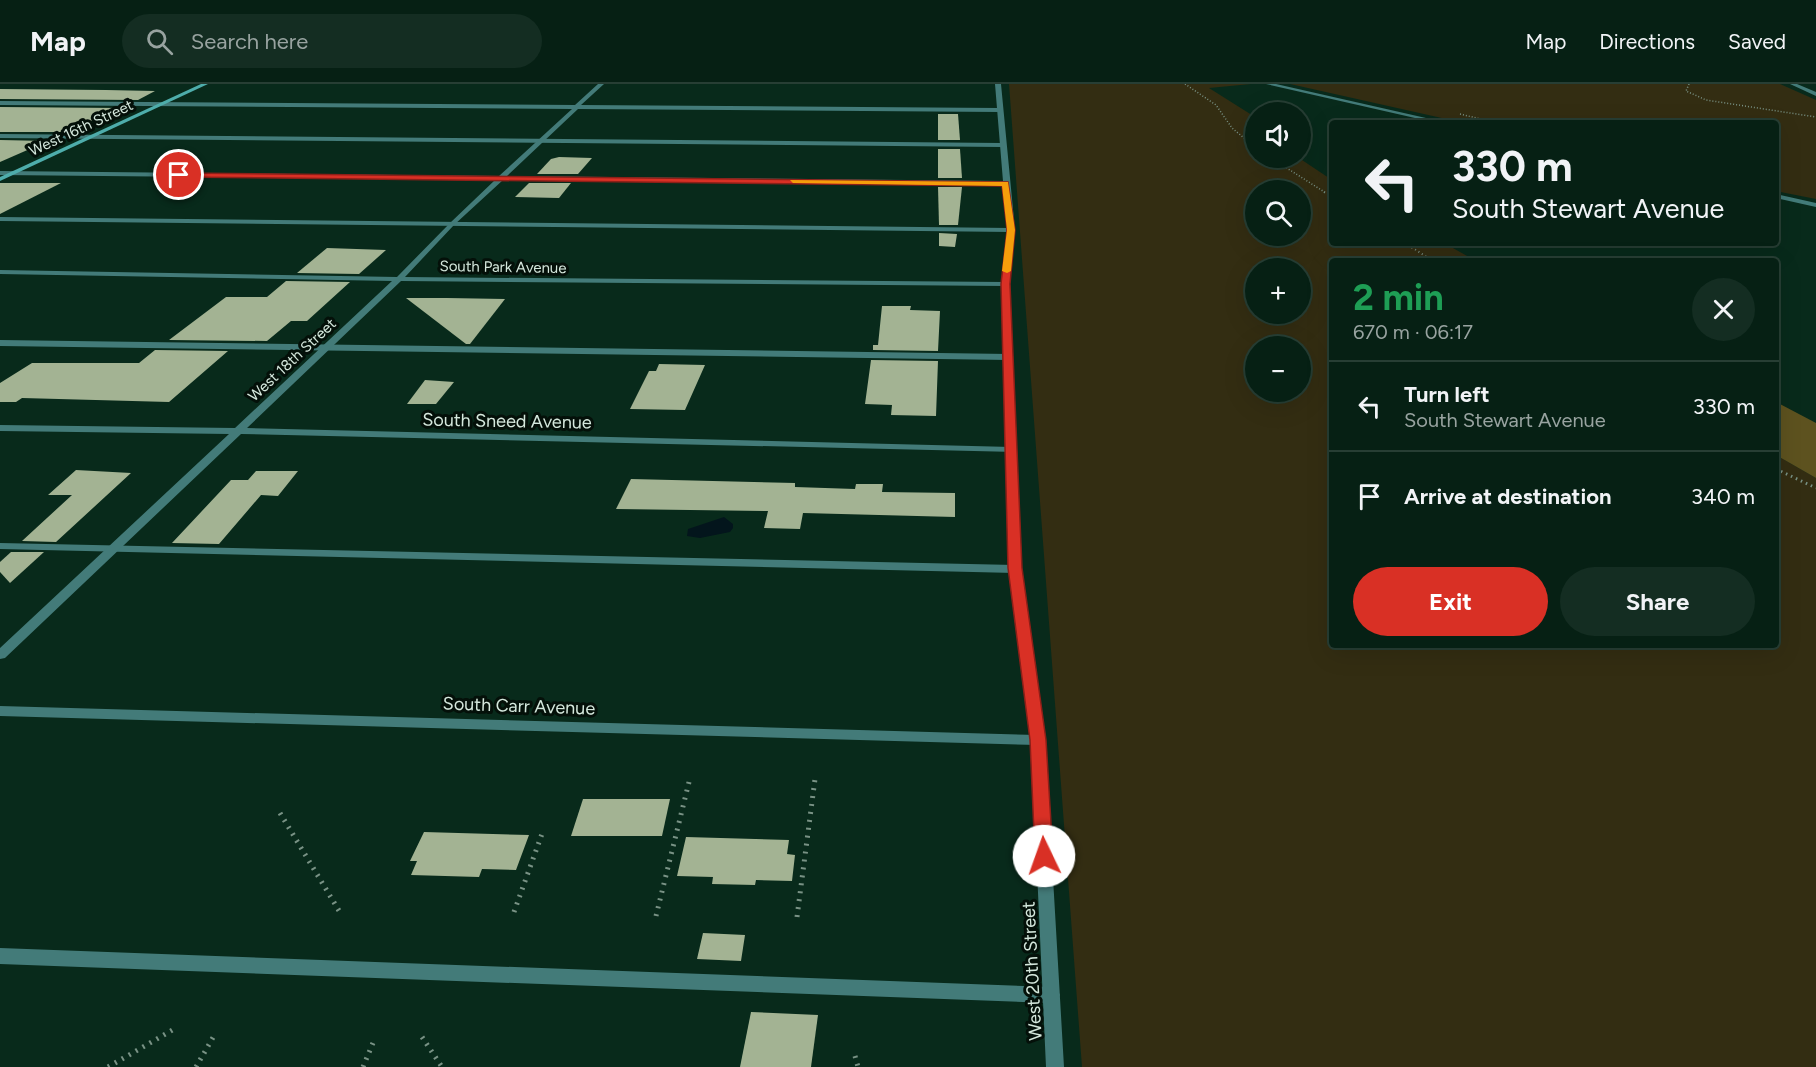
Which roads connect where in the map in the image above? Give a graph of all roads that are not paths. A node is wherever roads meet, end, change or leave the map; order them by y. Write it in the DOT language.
graph roads {
  1 [pos="205,84"];
  2 [pos="601,84"];
  3 [pos="998,84"];
  4 [pos="1269,84"];
  5 [pos="1793,84"];
  6 [pos="1816,94"];
  7 [pos="0,103"];
  8 [pos="160,105"];
  9 [pos="575,107"];
  10 [pos="999,110"];
  11 [pos="1431,120"];
  12 [pos="0,135"];
  13 [pos="92,136"];
  14 [pos="543,141"];
  15 [pos="1001,145"];
  16 [pos="0,173"];
  17 [pos="12,174"];
  18 [pos="501,178"];
  19 [pos="0,179"];
  20 [pos="1005,183"];
  21 [pos="1779,197"];
  22 [pos="1816,205"];
  23 [pos="0,219"];
  24 [pos="452,224"];
  25 [pos="1011,230"];
  26 [pos="0,272"];
  27 [pos="399,279"];
  28 [pos="1005,284"];
  29 [pos="0,342"];
  30 [pos="325,349"];
  31 [pos="1009,357"];
  32 [pos="0,428"];
  33 [pos="238,431"];
  34 [pos="1012,450"];
  35 [pos="0,546"];
  36 [pos="115,548"];
  37 [pos="1015,568"];
  38 [pos="0,655"];
  39 [pos="0,711"];
  40 [pos="1038,740"];
  41 [pos="0,956"];
  42 [pos="1051,995"];
  43 [pos="1055,1067"];
  1 -- 8 [label="main road, West 16th Street"];
  2 -- 9 [label="street, West 18th Street"];
  3 -- 10 [label="street, West 20th Street"];
  4 -- 11 [label="street"];
  5 -- 6 [label="street"];
  7 -- 8 [label="street"];
  8 -- 9 [label="street"];
  8 -- 13 [label="main road, West 16th Street"];
  9 -- 10 [label="street"];
  9 -- 14 [label="street, West 18th Street"];
  10 -- 15 [label="street, West 20th Street"];
  12 -- 13 [label="street"];
  13 -- 14 [label="street"];
  13 -- 17 [label="main road, West 16th Street"];
  14 -- 15 [label="street"];
  14 -- 18 [label="street, West 18th Street"];
  15 -- 20 [label="street, West 20th Street"];
  16 -- 17 [label="street"];
  17 -- 18 [label="street"];
  17 -- 19 [label="main road, West 16th Street"];
  18 -- 20 [label="street"];
  18 -- 24 [label="street, West 18th Street"];
  20 -- 25 [label="street, West 20th Street"];
  21 -- 22 [label="street"];
  23 -- 24 [label="street"];
  24 -- 25 [label="street"];
  24 -- 27 [label="street, West 18th Street"];
  25 -- 28 [label="street, West 20th Street"];
  26 -- 27 [label="street, South Park Avenue"];
  27 -- 28 [label="street, South Park Avenue"];
  27 -- 30 [label="street, West 18th Street"];
  28 -- 31 [label="street, West 20th Street"];
  29 -- 30 [label="street"];
  30 -- 31 [label="street"];
  30 -- 33 [label="street, West 18th Street"];
  31 -- 34 [label="street, West 20th Street"];
  32 -- 33 [label="street, South Sneed Avenue"];
  33 -- 34 [label="street, South Sneed Avenue"];
  33 -- 36 [label="street, West 18th Street"];
  34 -- 37 [label="street, West 20th Street"];
  35 -- 36 [label="street"];
  36 -- 37 [label="street"];
  36 -- 38 [label="street, West 18th Street"];
  37 -- 40 [label="street, West 20th Street"];
  39 -- 40 [label="street, South Carr Avenue"];
  40 -- 42 [label="street, West 20th Street"];
  41 -- 42 [label="street"];
  42 -- 43 [label="street, West 20th Street"];
}
